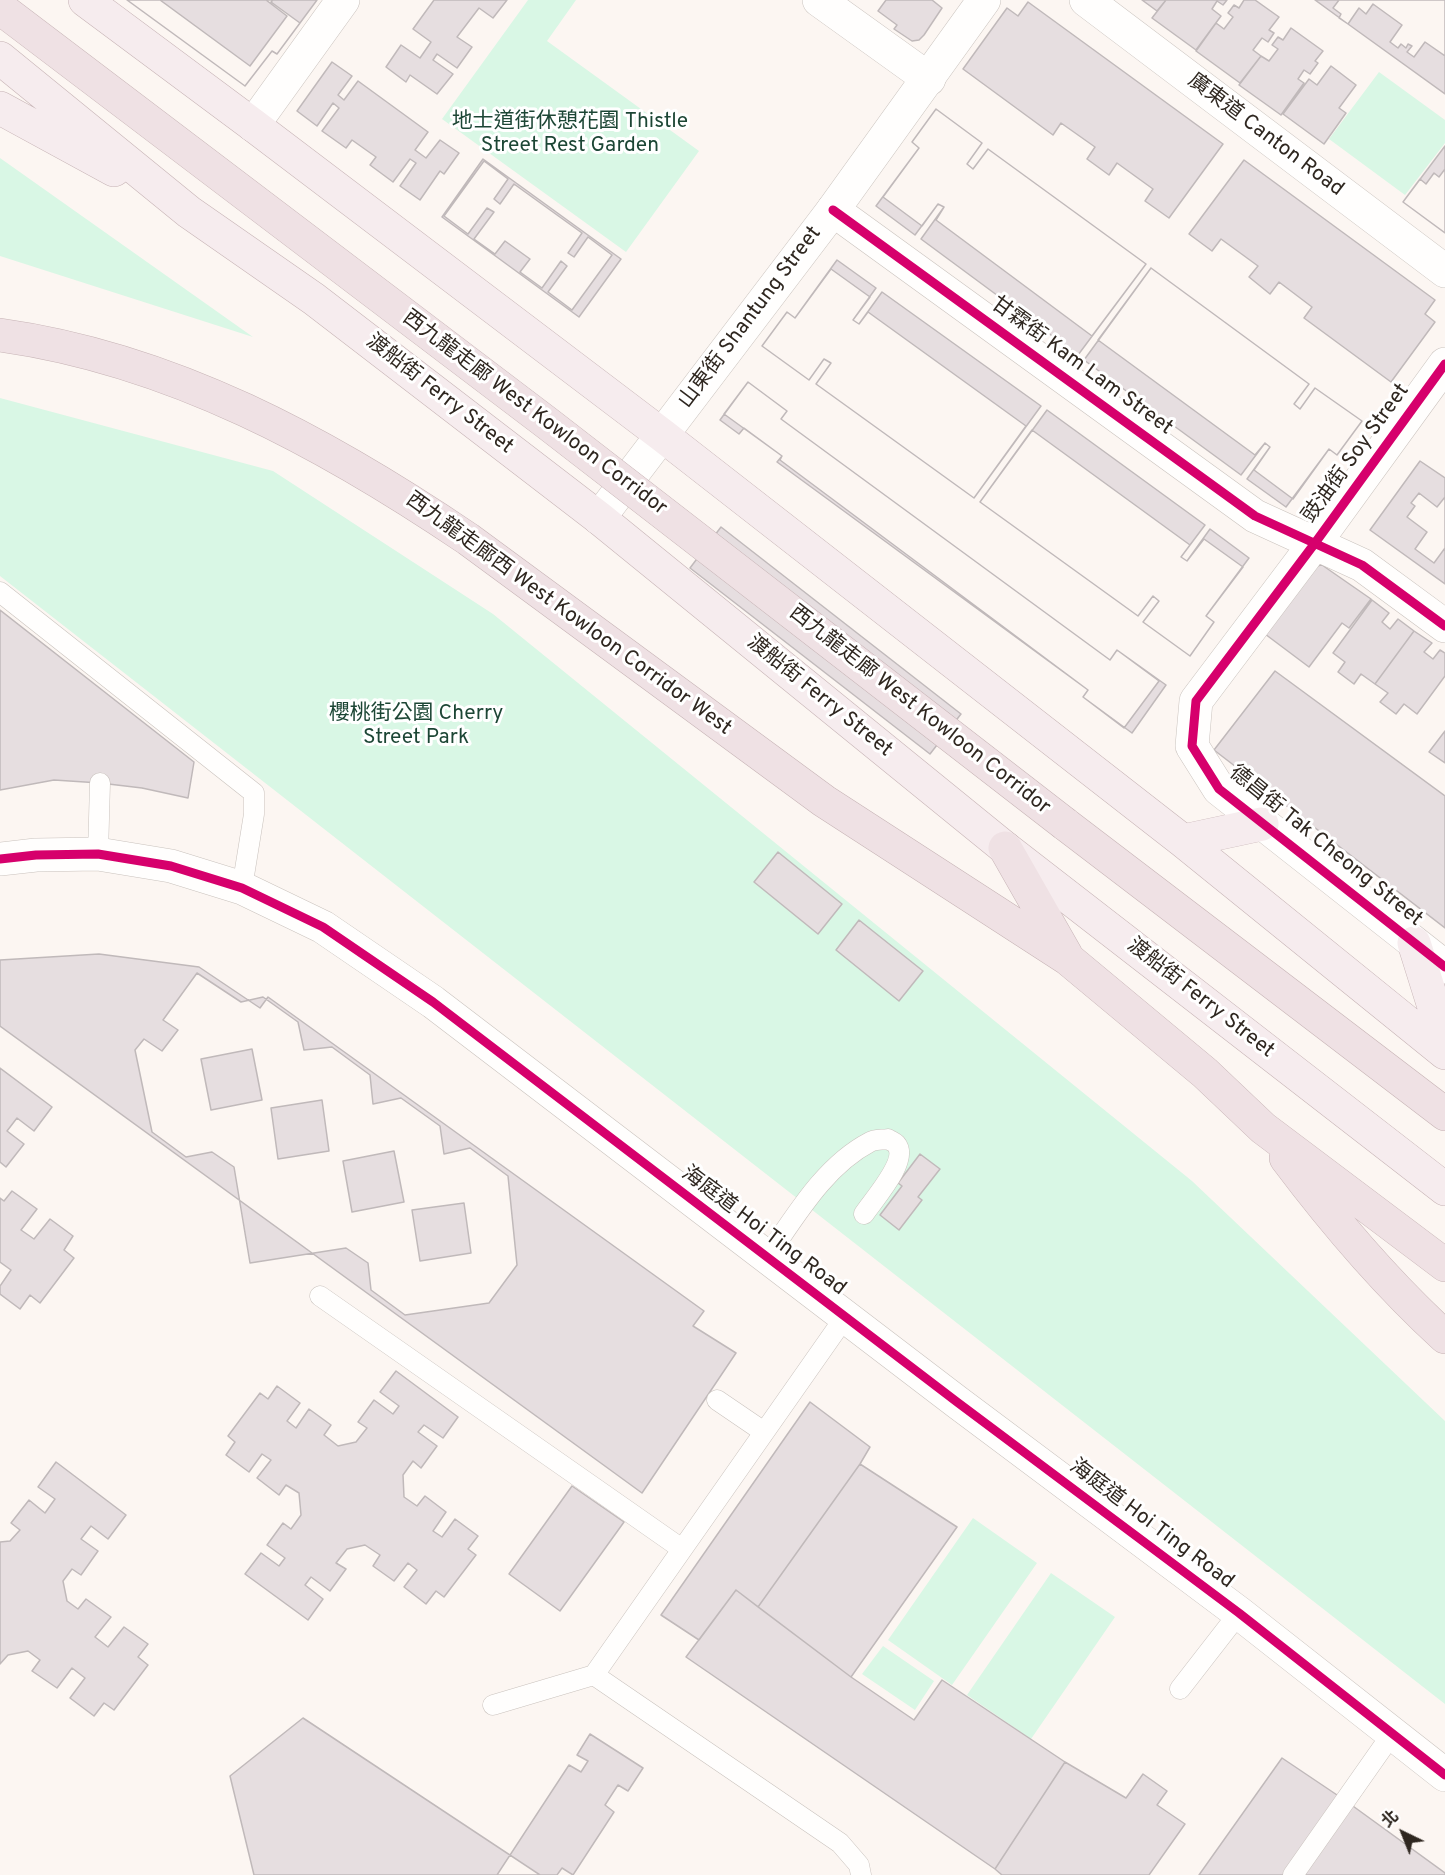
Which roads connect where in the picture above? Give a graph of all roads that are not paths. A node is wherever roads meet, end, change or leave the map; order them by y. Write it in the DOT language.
graph roads {
  1 [pos="85,0"];
  2 [pos="343,0"];
  3 [pos="819,0"];
  4 [pos="984,0"];
  5 [pos="1086,0"];
  6 [pos="0,8"];
  7 [pos="0,58"];
  8 [pos="929,79"];
  9 [pos="0,108"];
  10 [pos="253,124"];
  11 [pos="833,210"];
  12 [pos="189,212"];
  13 [pos="1445,271"];
  14 [pos="0,335"];
  15 [pos="1445,364"];
  16 [pos="662,435"];
  17 [pos="599,518"];
  18 [pos="1315,543"];
  19 [pos="0,592"];
  20 [pos="1445,626"];
  21 [pos="1192,746"];
  22 [pos="100,783"];
  23 [pos="1262,824"];
  24 [pos="1183,841"];
  25 [pos="1005,848"];
  26 [pos="98,854"];
  27 [pos="0,860"];
  28 [pos="242,888"];
  29 [pos="1414,943"];
  30 [pos="1068,959"];
  31 [pos="1445,968"];
  32 [pos="1445,1042"];
  33 [pos="1445,1053"];
  34 [pos="1445,1114"];
  35 [pos="1263,1128"];
  36 [pos="1445,1189"];
  37 [pos="864,1214"];
  38 [pos="767,1257"];
  39 [pos="1445,1265"];
  40 [pos="320,1296"];
  41 [pos="845,1317"];
  42 [pos="1445,1337"];
  43 [pos="717,1400"];
  44 [pos="764,1432"];
  45 [pos="682,1549"];
  46 [pos="1239,1613"];
  47 [pos="594,1675"];
  48 [pos="1180,1689"];
  49 [pos="493,1705"];
  50 [pos="1392,1734"];
  51 [pos="1445,1775"];
  52 [pos="861,1875"];
  53 [pos="1293,1875"];
  1 -- 10 [label="main road"];
  2 -- 10 [label="street"];
  3 -- 8 [label="street"];
  4 -- 8 [label="street, 山東街 Shantung Street"];
  5 -- 13 [label="street, 廣東道 Canton Road"];
  6 -- 34 [label="highway, 西九龍走廊 West Kowloon Corridor, bridge"];
  7 -- 12 [label="main road"];
  8 -- 11 [label="street, 山東街 Shantung Street"];
  9 -- 12 [label="main road"];
  10 -- 16 [label="main road"];
  11 -- 16 [label="street, 山東街 Shantung Street"];
  11 -- 18 [label="street, 甘霖街 Kam Lam Street"];
  12 -- 17 [label="main road, 渡船街 Ferry Street"];
  14 -- 30 [label="highway, 西九龍走廊西 West Kowloon Corridor West"];
  15 -- 18 [label="street, 豉油街 Soy Street"];
  16 -- 17 [label="street, 山東街 Shantung Street"];
  16 -- 24 [label="main road"];
  17 -- 25 [label="main road, 渡船街 Ferry Street"];
  18 -- 20 [label="street, 甘霖街 Kam Lam Street"];
  18 -- 21 [label="street, 豉油街 Soy Street"];
  19 -- 28 [label="lane"];
  21 -- 23 [label="street, 德昌街 Tak Cheong Street"];
  22 -- 26 [label="lane"];
  23 -- 24 [label="main road"];
  23 -- 29 [label="street, 德昌街 Tak Cheong Street"];
  24 -- 33 [label="main road"];
  25 -- 30 [label="highway"];
  25 -- 36 [label="main road, 渡船街 Ferry Street"];
  26 -- 27 [label="street, 海庭道 Hoi Ting Road"];
  26 -- 28 [label="street, 海庭道 Hoi Ting Road"];
  28 -- 38 [label="street, 海庭道 Hoi Ting Road"];
  29 -- 31 [label="street, 德昌街 Tak Cheong Street"];
  29 -- 32 [label="main road"];
  30 -- 35 [label="highway"];
  35 -- 39 [label="highway"];
  35 -- 42 [label="highway"];
  37 -- 38 [label="lane"];
  38 -- 41 [label="street, 海庭道 Hoi Ting Road"];
  40 -- 45 [label="lane"];
  41 -- 44 [label="lane"];
  41 -- 46 [label="street, 海庭道 Hoi Ting Road"];
  43 -- 44 [label="lane"];
  44 -- 45 [label="lane"];
  45 -- 47 [label="lane"];
  46 -- 48 [label="lane"];
  46 -- 50 [label="street, 海庭道 Hoi Ting Road"];
  47 -- 49 [label="lane"];
  47 -- 52 [label="lane"];
  50 -- 51 [label="street, 海庭道 Hoi Ting Road"];
  50 -- 53 [label="lane"];
}
